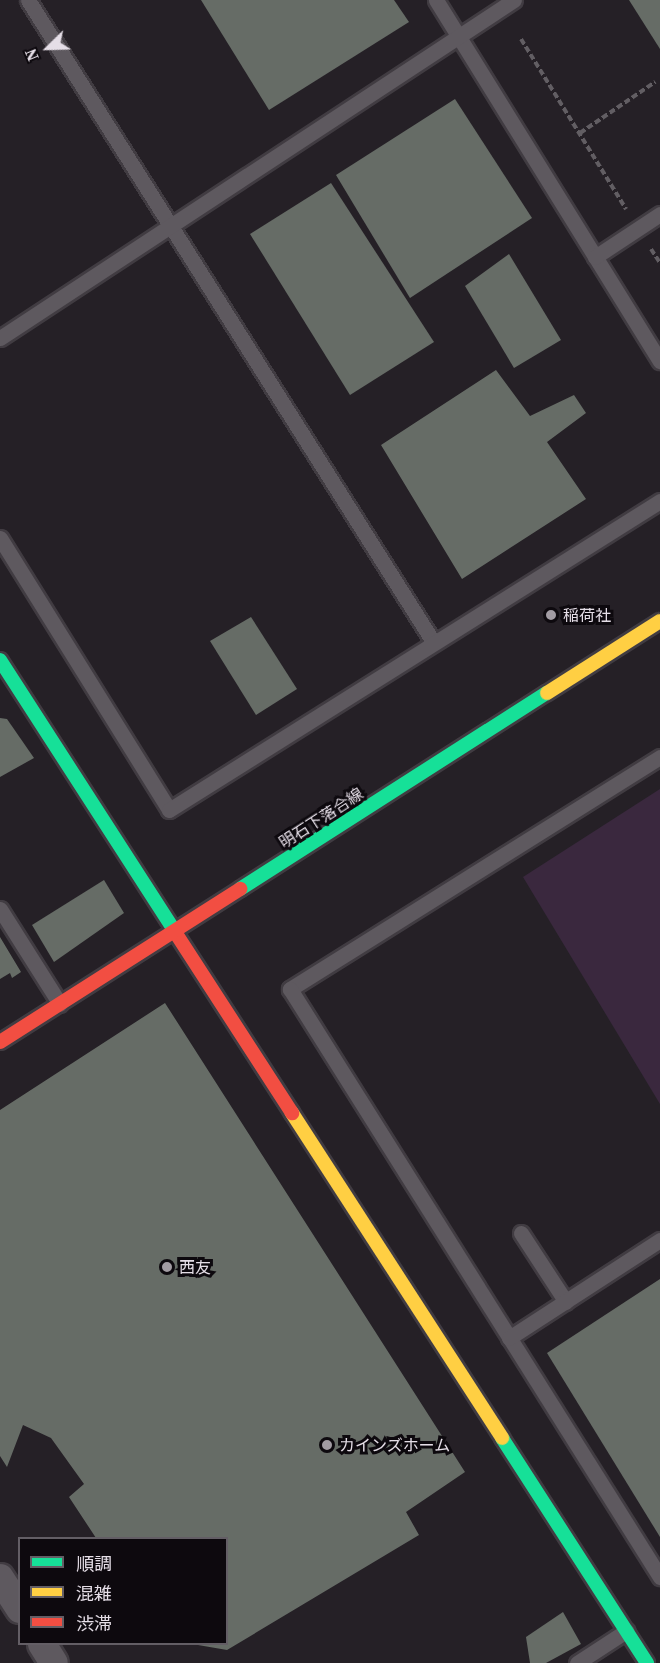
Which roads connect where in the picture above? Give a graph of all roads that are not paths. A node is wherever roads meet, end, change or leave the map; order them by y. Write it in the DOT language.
graph roads {
  1 [pos="28,0"];
  2 [pos="436,0"];
  3 [pos="514,0"];
  4 [pos="458,36"];
  5 [pos="660,214"];
  6 [pos="170,226"];
  7 [pos="595,257"];
  8 [pos="0,338"];
  9 [pos="660,361"];
  10 [pos="660,501"];
  11 [pos="0,538"];
  12 [pos="660,621"];
  13 [pos="434,644"];
  14 [pos="0,660"];
  15 [pos="15,682"];
  16 [pos="0,692"];
  17 [pos="660,757"];
  18 [pos="0,909"];
  19 [pos="175,931"];
  20 [pos="60,1004"];
  21 [pos="0,1042"];
  22 [pos="521,1233"];
  23 [pos="660,1240"];
  24 [pos="566,1302"];
  25 [pos="509,1338"];
  26 [pos="660,1577"];
  27 [pos="0,1578"];
  28 [pos="18,1606"];
  29 [pos="626,1631"];
  30 [pos="43,1645"];
  31 [pos="54,1663"];
  32 [pos="577,1663"];
  33 [pos="647,1663"];
  1 -- 6 [label="lane"];
  2 -- 4 [label="lane"];
  3 -- 4 [label="lane"];
  4 -- 6 [label="lane"];
  4 -- 7 [label="lane"];
  5 -- 7 [label="lane"];
  6 -- 8 [label="lane"];
  6 -- 13 [label="lane"];
  7 -- 9 [label="lane"];
  10 -- 13 [label="lane"];
  11 -- 13 [label="lane"];
  12 -- 19 [label="street, 明石下落合線"];
  14 -- 15 [label="street"];
  15 -- 16 [label="lane"];
  15 -- 19 [label="street"];
  17 -- 25 [label="lane"];
  18 -- 20 [label="lane"];
  19 -- 20 [label="street, 明石下落合線"];
  19 -- 29 [label="street"];
  20 -- 21 [label="street, 明石下落合線"];
  22 -- 24 [label="lane"];
  23 -- 24 [label="lane"];
  24 -- 25 [label="lane"];
  25 -- 26 [label="lane"];
  27 -- 28 [label="street"];
  29 -- 32 [label="lane"];
  29 -- 33 [label="street"];
  30 -- 31 [label="street"];
}
